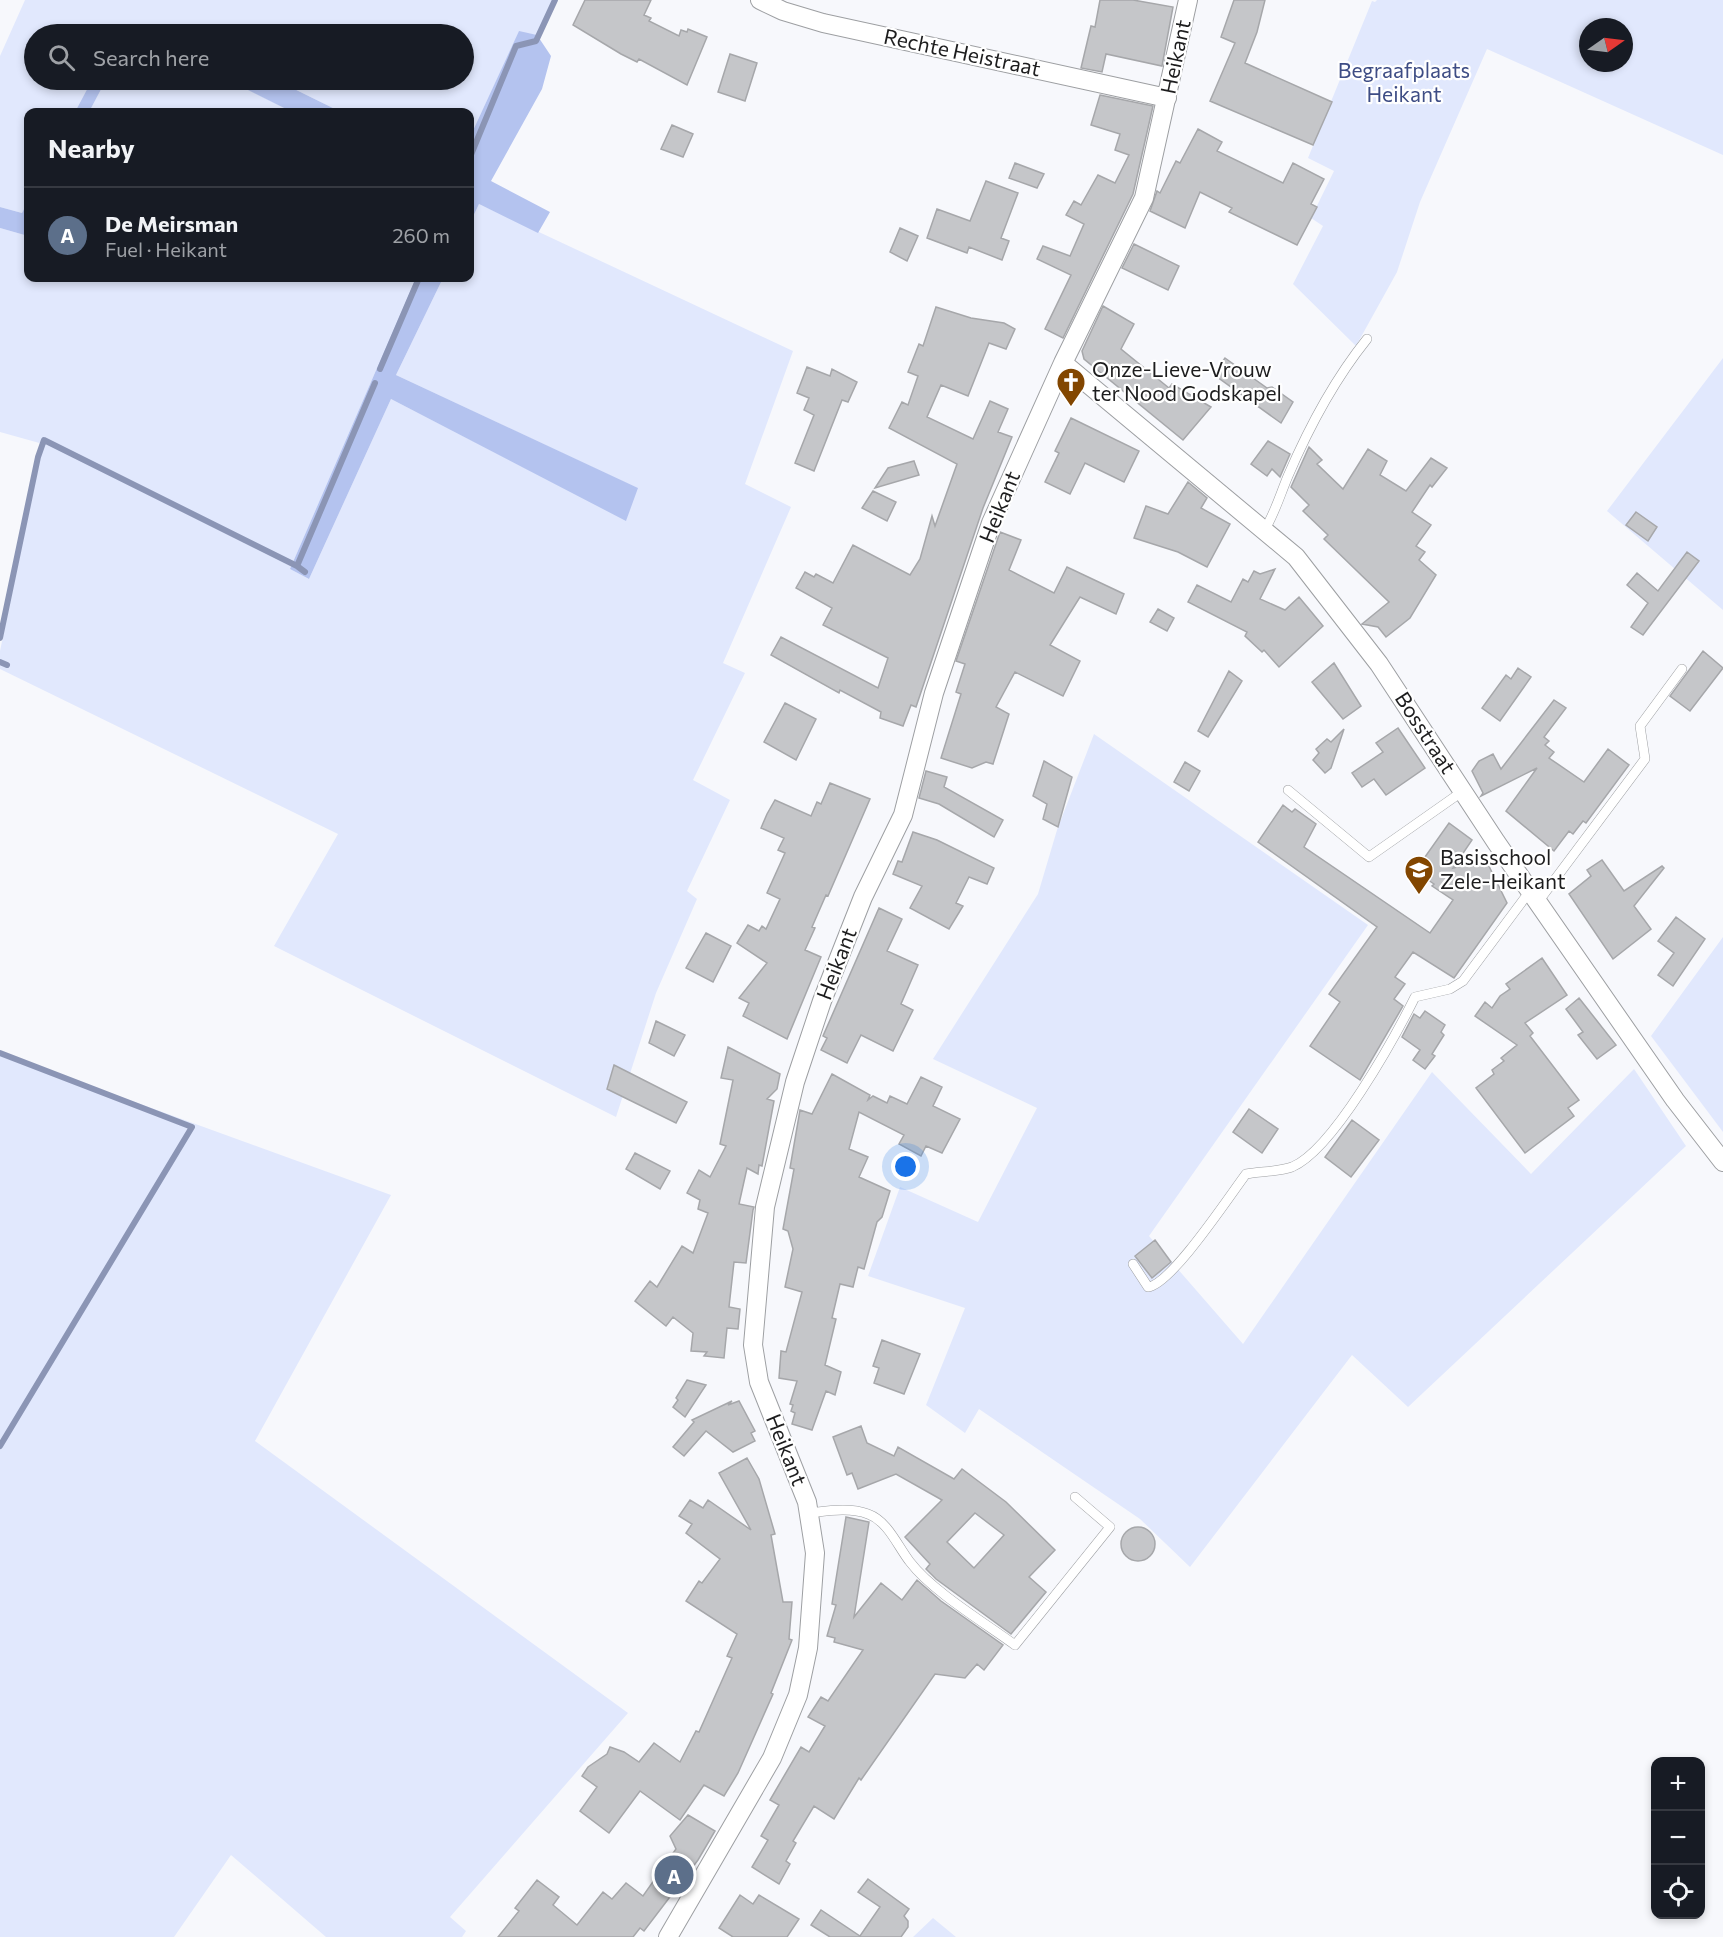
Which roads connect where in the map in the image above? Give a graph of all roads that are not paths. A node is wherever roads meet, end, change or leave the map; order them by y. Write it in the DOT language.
graph roads {
  1 [pos="760,0"];
  2 [pos="1188,0"];
  3 [pos="785,6"];
  4 [pos="1167,98"];
  5 [pos="1367,339"];
  6 [pos="1063,363"];
  7 [pos="1264,531"];
  8 [pos="1682,669"];
  9 [pos="1288,790"];
  10 [pos="1463,791"];
  11 [pos="1534,896"];
  12 [pos="1723,1162"];
  13 [pos="1132,1264"];
  14 [pos="1075,1497"];
  15 [pos="809,1513"];
  16 [pos="668,1937"];
  1 -- 3 [label="street, Rechte Heistraat"];
  2 -- 4 [label="street, Heikant"];
  3 -- 4 [label="street, Rechte Heistraat"];
  4 -- 6 [label="street, Heikant"];
  5 -- 7 [label="lane"];
  6 -- 7 [label="street, Bosstraat"];
  6 -- 15 [label="street, Heikant"];
  7 -- 10 [label="street, Bosstraat"];
  8 -- 11 [label="lane"];
  9 -- 10 [label="lane"];
  10 -- 11 [label="street, Bosstraat"];
  11 -- 12 [label="street, Bosstraat"];
  11 -- 13 [label="lane"];
  14 -- 15 [label="lane"];
  15 -- 16 [label="street, Heikant"];
}
